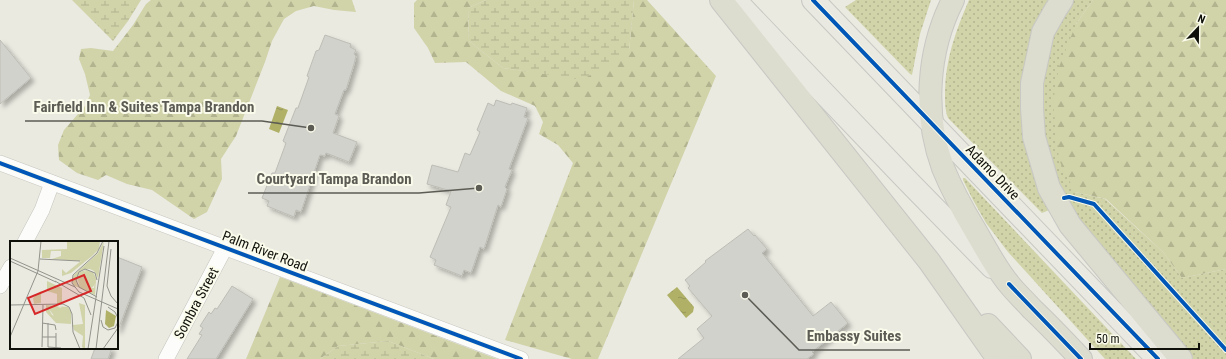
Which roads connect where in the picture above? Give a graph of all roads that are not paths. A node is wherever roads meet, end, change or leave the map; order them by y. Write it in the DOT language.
graph roads {
  1 [pos="721,0"];
  2 [pos="735,0"];
  3 [pos="813,0"];
  4 [pos="953,0"];
  5 [pos="1062,0"];
  6 [pos="932,125"];
  7 [pos="0,163"];
  8 [pos="52,183"];
  9 [pos="26,241"];
  10 [pos="226,248"];
  11 [pos="929,261"];
  12 [pos="10,269"];
  13 [pos="1009,284"];
  14 [pos="0,286"];
  15 [pos="166,359"];
  16 [pos="521,359"];
  17 [pos="998,359"];
  18 [pos="1020,359"];
  19 [pos="1081,359"];
  20 [pos="1158,359"];
  21 [pos="1181,359"];
  1 -- 11 [label="highway"];
  2 -- 13 [label="main road"];
  3 -- 6 [label="main road, Adamo Drive"];
  4 -- 6 [label="highway"];
  5 -- 21 [label="highway"];
  6 -- 13 [label="highway"];
  6 -- 20 [label="main road, Adamo Drive"];
  7 -- 8 [label="street, Palm River Road"];
  8 -- 9 [label="street"];
  8 -- 10 [label="street, Palm River Road"];
  10 -- 15 [label="street, Sombra Street"];
  10 -- 16 [label="street, Palm River Road"];
  11 -- 17 [label="highway"];
  11 -- 18 [label="highway"];
  12 -- 14 [label="street"];
  13 -- 19 [label="highway"];
}
